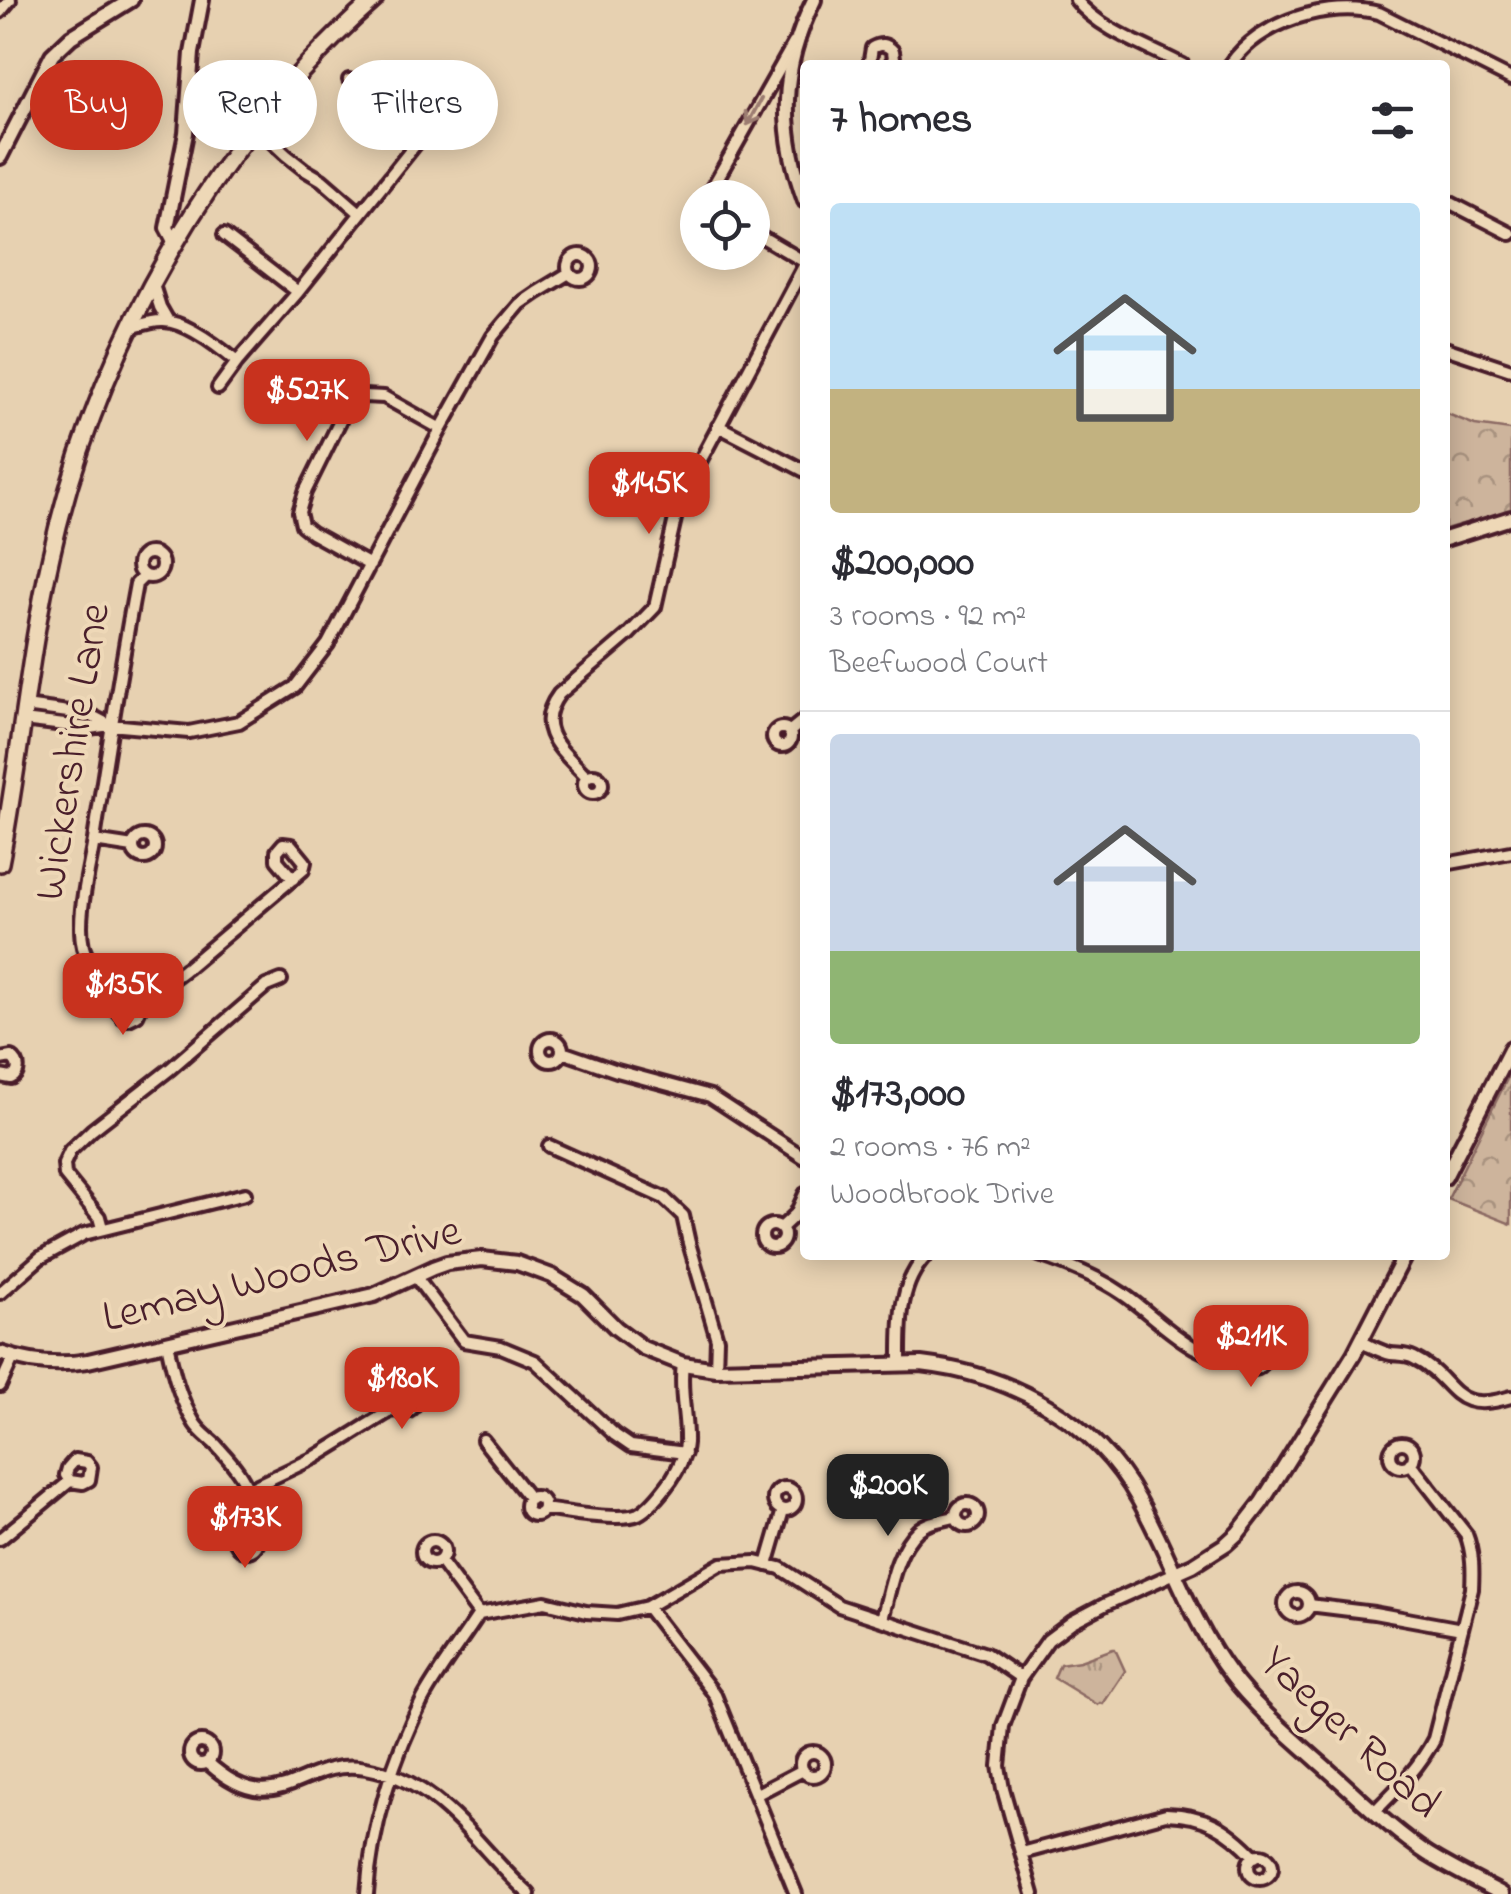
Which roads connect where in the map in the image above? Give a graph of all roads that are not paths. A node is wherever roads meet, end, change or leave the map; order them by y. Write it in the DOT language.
graph roads {
  1 [pos="10,0"];
  2 [pos="131,0"];
  3 [pos="202,0"];
  4 [pos="374,0"];
  5 [pos="814,0"];
  6 [pos="1076,0"];
  7 [pos="0,12"];
  8 [pos="797,38"];
  9 [pos="315,60"];
  10 [pos="870,60"];
  11 [pos="893,60"];
  12 [pos="1173,60"];
  13 [pos="1234,60"];
  14 [pos="1511,79"];
  15 [pos="239,150"];
  16 [pos="282,150"];
  17 [pos="413,150"];
  18 [pos="0,157"];
  19 [pos="719,180"];
  20 [pos="800,185"];
  21 [pos="1450,203"];
  22 [pos="360,213"];
  23 [pos="1511,234"];
  24 [pos="224,235"];
  25 [pos="175,242"];
  26 [pos="770,242"];
  27 [pos="800,260"];
  28 [pos="800,272"];
  29 [pos="569,273"];
  30 [pos="152,283"];
  31 [pos="298,292"];
  32 [pos="168,321"];
  33 [pos="130,328"];
  34 [pos="1450,350"];
  35 [pos="237,362"];
  36 [pos="1511,370"];
  37 [pos="218,388"];
  38 [pos="718,426"];
  39 [pos="441,428"];
  40 [pos="800,468"];
  41 [pos="1511,518"];
  42 [pos="1450,537"];
  43 [pos="370,565"];
  44 [pos="144,576"];
  45 [pos="24,713"];
  46 [pos="800,723"];
  47 [pos="110,725"];
  48 [pos="789,732"];
  49 [pos="587,777"];
  50 [pos="94,841"];
  51 [pos="133,847"];
  52 [pos="1511,852"];
  53 [pos="0,863"];
  54 [pos="1450,863"];
  55 [pos="292,879"];
  56 [pos="281,980"];
  57 [pos="121,986"];
  58 [pos="141,990"];
  59 [pos="1511,1048"];
  60 [pos="562,1052"];
  61 [pos="0,1059"];
  62 [pos="0,1076"];
  63 [pos="549,1146"];
  64 [pos="800,1155"];
  65 [pos="1450,1167"];
  66 [pos="244,1194"];
  67 [pos="800,1205"];
  68 [pos="102,1228"];
  69 [pos="780,1228"];
  70 [pos="922,1260"];
  71 [pos="1053,1260"];
  72 [pos="1402,1260"];
  73 [pos="415,1276"];
  74 [pos="0,1293"];
  75 [pos="167,1342"];
  76 [pos="1361,1342"];
  77 [pos="7,1356"];
  78 [pos="1242,1360"];
  79 [pos="682,1364"];
  80 [pos="900,1364"];
  81 [pos="716,1369"];
  82 [pos="0,1386"];
  83 [pos="1511,1396"];
  84 [pos="395,1408"];
  85 [pos="483,1440"];
  86 [pos="685,1453"];
  87 [pos="1410,1464"];
  88 [pos="70,1482"];
  89 [pos="250,1489"];
  90 [pos="783,1510"];
  91 [pos="956,1516"];
  92 [pos="249,1529"];
  93 [pos="0,1539"];
  94 [pos="440,1560"];
  95 [pos="767,1565"];
  96 [pos="1175,1573"];
  97 [pos="1309,1604"];
  98 [pos="647,1608"];
  99 [pos="479,1614"];
  100 [pos="882,1619"];
  101 [pos="1462,1629"];
  102 [pos="1021,1678"];
  103 [pos="207,1762"];
  104 [pos="803,1770"];
  105 [pos="392,1776"];
  106 [pos="757,1794"];
  107 [pos="1374,1810"];
  108 [pos="1022,1853"];
  109 [pos="1255,1856"];
  110 [pos="367,1894"];
  111 [pos="529,1894"];
  112 [pos="796,1894"];
  113 [pos="1033,1894"];
  114 [pos="1502,1894"];
  1 -- 7 [label="street"];
  2 -- 18 [label="street"];
  3 -- 25 [label="street"];
  4 -- 9 [label="main road"];
  5 -- 8 [label="street"];
  6 -- 12 [label="street"];
  8 -- 19 [label="street, one-way"];
  8 -- 20 [label="street"];
  10 -- 11 [label="street"];
  13 -- 14 [label="street"];
  15 -- 25 [label="main road"];
  16 -- 22 [label="street"];
  17 -- 22 [label="street"];
  21 -- 23 [label="street"];
  22 -- 31 [label="street"];
  24 -- 31 [label="street"];
  25 -- 30 [label="main road"];
  26 -- 27 [label="street"];
  28 -- 38 [label="street"];
  29 -- 39 [label="street"];
  30 -- 32 [label="street"];
  30 -- 33 [label="main road"];
  31 -- 35 [label="street"];
  32 -- 33 [label="street"];
  32 -- 35 [label="street"];
  33 -- 45 [label="main road"];
  34 -- 36 [label="street"];
  35 -- 37 [label="street"];
  38 -- 40 [label="street"];
  38 -- 49 [label="street"];
  39 -- 43 [label="street"];
  39 -- 43 [label="street"];
  41 -- 42 [label="street"];
  43 -- 47 [label="street"];
  44 -- 47 [label="street, Wickershire Lane"];
  45 -- 47 [label="street"];
  45 -- 53 [label="main road"];
  46 -- 48 [label="street"];
  47 -- 50 [label="street, Wickershire Lane"];
  50 -- 51 [label="street"];
  50 -- 57 [label="street, Wickershire Lane"];
  52 -- 54 [label="street"];
  55 -- 58 [label="street, Wickershire Lane"];
  56 -- 68 [label="street"];
  57 -- 58 [label="street"];
  57 -- 58 [label="street, Wickershire Lane"];
  59 -- 65 [label="street"];
  60 -- 64 [label="street"];
  61 -- 62 [label="street"];
  63 -- 81 [label="street"];
  66 -- 68 [label="street"];
  67 -- 69 [label="street"];
  68 -- 74 [label="street"];
  70 -- 80 [label="street"];
  71 -- 78 [label="street"];
  72 -- 76 [label="street"];
  73 -- 75 [label="street, Lemay Woods Drive"];
  73 -- 79 [label="street, Lemay Woods Drive"];
  73 -- 86 [label="street"];
  75 -- 77 [label="street, Lemay Woods Drive"];
  75 -- 89 [label="street"];
  76 -- 83 [label="street"];
  76 -- 96 [label="street"];
  77 -- 82 [label="street"];
  79 -- 81 [label="street, Lemay Woods Drive"];
  79 -- 86 [label="street"];
  80 -- 81 [label="street, Lemay Woods Drive"];
  80 -- 96 [label="street, Lemay Woods Drive"];
  84 -- 89 [label="street"];
  85 -- 86 [label="street"];
  87 -- 101 [label="street"];
  88 -- 93 [label="street"];
  89 -- 92 [label="street"];
  90 -- 95 [label="street"];
  91 -- 100 [label="street"];
  94 -- 99 [label="street"];
  95 -- 98 [label="street"];
  95 -- 100 [label="street"];
  96 -- 102 [label="street"];
  96 -- 107 [label="street, Yaeger Road"];
  97 -- 101 [label="street"];
  98 -- 99 [label="street"];
  98 -- 106 [label="street"];
  99 -- 105 [label="street"];
  100 -- 102 [label="street"];
  101 -- 107 [label="street"];
  102 -- 108 [label="street"];
  103 -- 105 [label="street"];
  104 -- 106 [label="street"];
  105 -- 110 [label="street"];
  105 -- 111 [label="street"];
  106 -- 112 [label="street"];
  107 -- 114 [label="street, Yaeger Road"];
  108 -- 109 [label="street"];
  108 -- 113 [label="street"];
}
